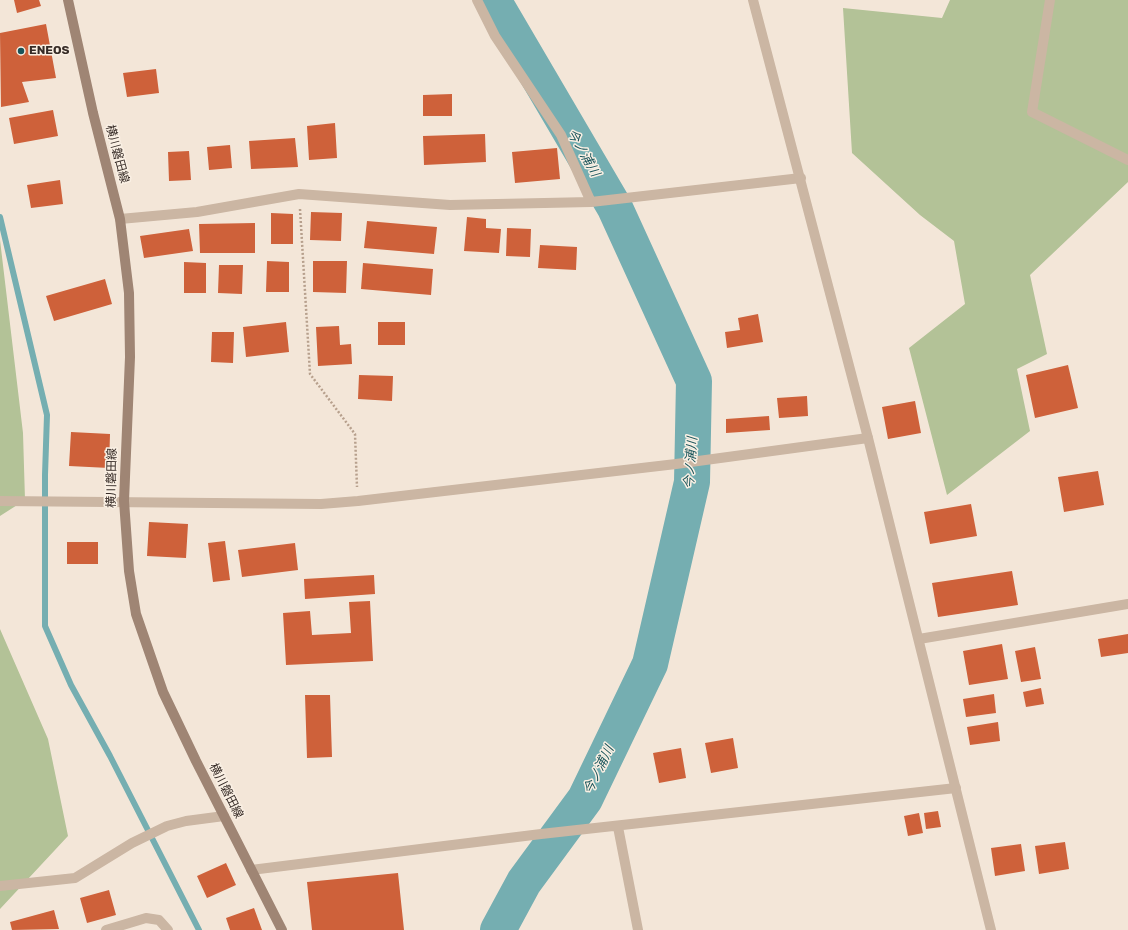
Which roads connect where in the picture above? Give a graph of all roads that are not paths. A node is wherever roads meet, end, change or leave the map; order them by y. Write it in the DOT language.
graph roads {
  1 [pos="68,0"];
  2 [pos="478,0"];
  3 [pos="753,0"];
  4 [pos="1050,0"];
  5 [pos="1128,160"];
  6 [pos="801,178"];
  7 [pos="592,202"];
  8 [pos="120,219"];
  9 [pos="868,438"];
  10 [pos="0,501"];
  11 [pos="124,501"];
  12 [pos="1128,604"];
  13 [pos="919,639"];
  14 [pos="956,788"];
  15 [pos="224,816"];
  16 [pos="618,827"];
  17 [pos="251,870"];
  18 [pos="0,886"];
  19 [pos="106,930"];
  20 [pos="168,930"];
  21 [pos="282,930"];
  22 [pos="638,930"];
  23 [pos="991,930"];
  1 -- 8 [label="main road, 横川磐田線"];
  2 -- 7 [label="street"];
  3 -- 6 [label="street"];
  4 -- 5 [label="street"];
  6 -- 7 [label="street"];
  6 -- 9 [label="street"];
  7 -- 8 [label="street"];
  8 -- 11 [label="main road, 横川磐田線"];
  9 -- 11 [label="street"];
  9 -- 13 [label="street"];
  10 -- 11 [label="street"];
  11 -- 15 [label="main road, 横川磐田線"];
  12 -- 13 [label="street"];
  13 -- 14 [label="street"];
  14 -- 16 [label="street"];
  14 -- 23 [label="street"];
  15 -- 17 [label="main road, 横川磐田線"];
  15 -- 18 [label="street"];
  16 -- 17 [label="street"];
  16 -- 22 [label="street"];
  17 -- 21 [label="main road, 横川磐田線"];
  19 -- 20 [label="street"];
}
